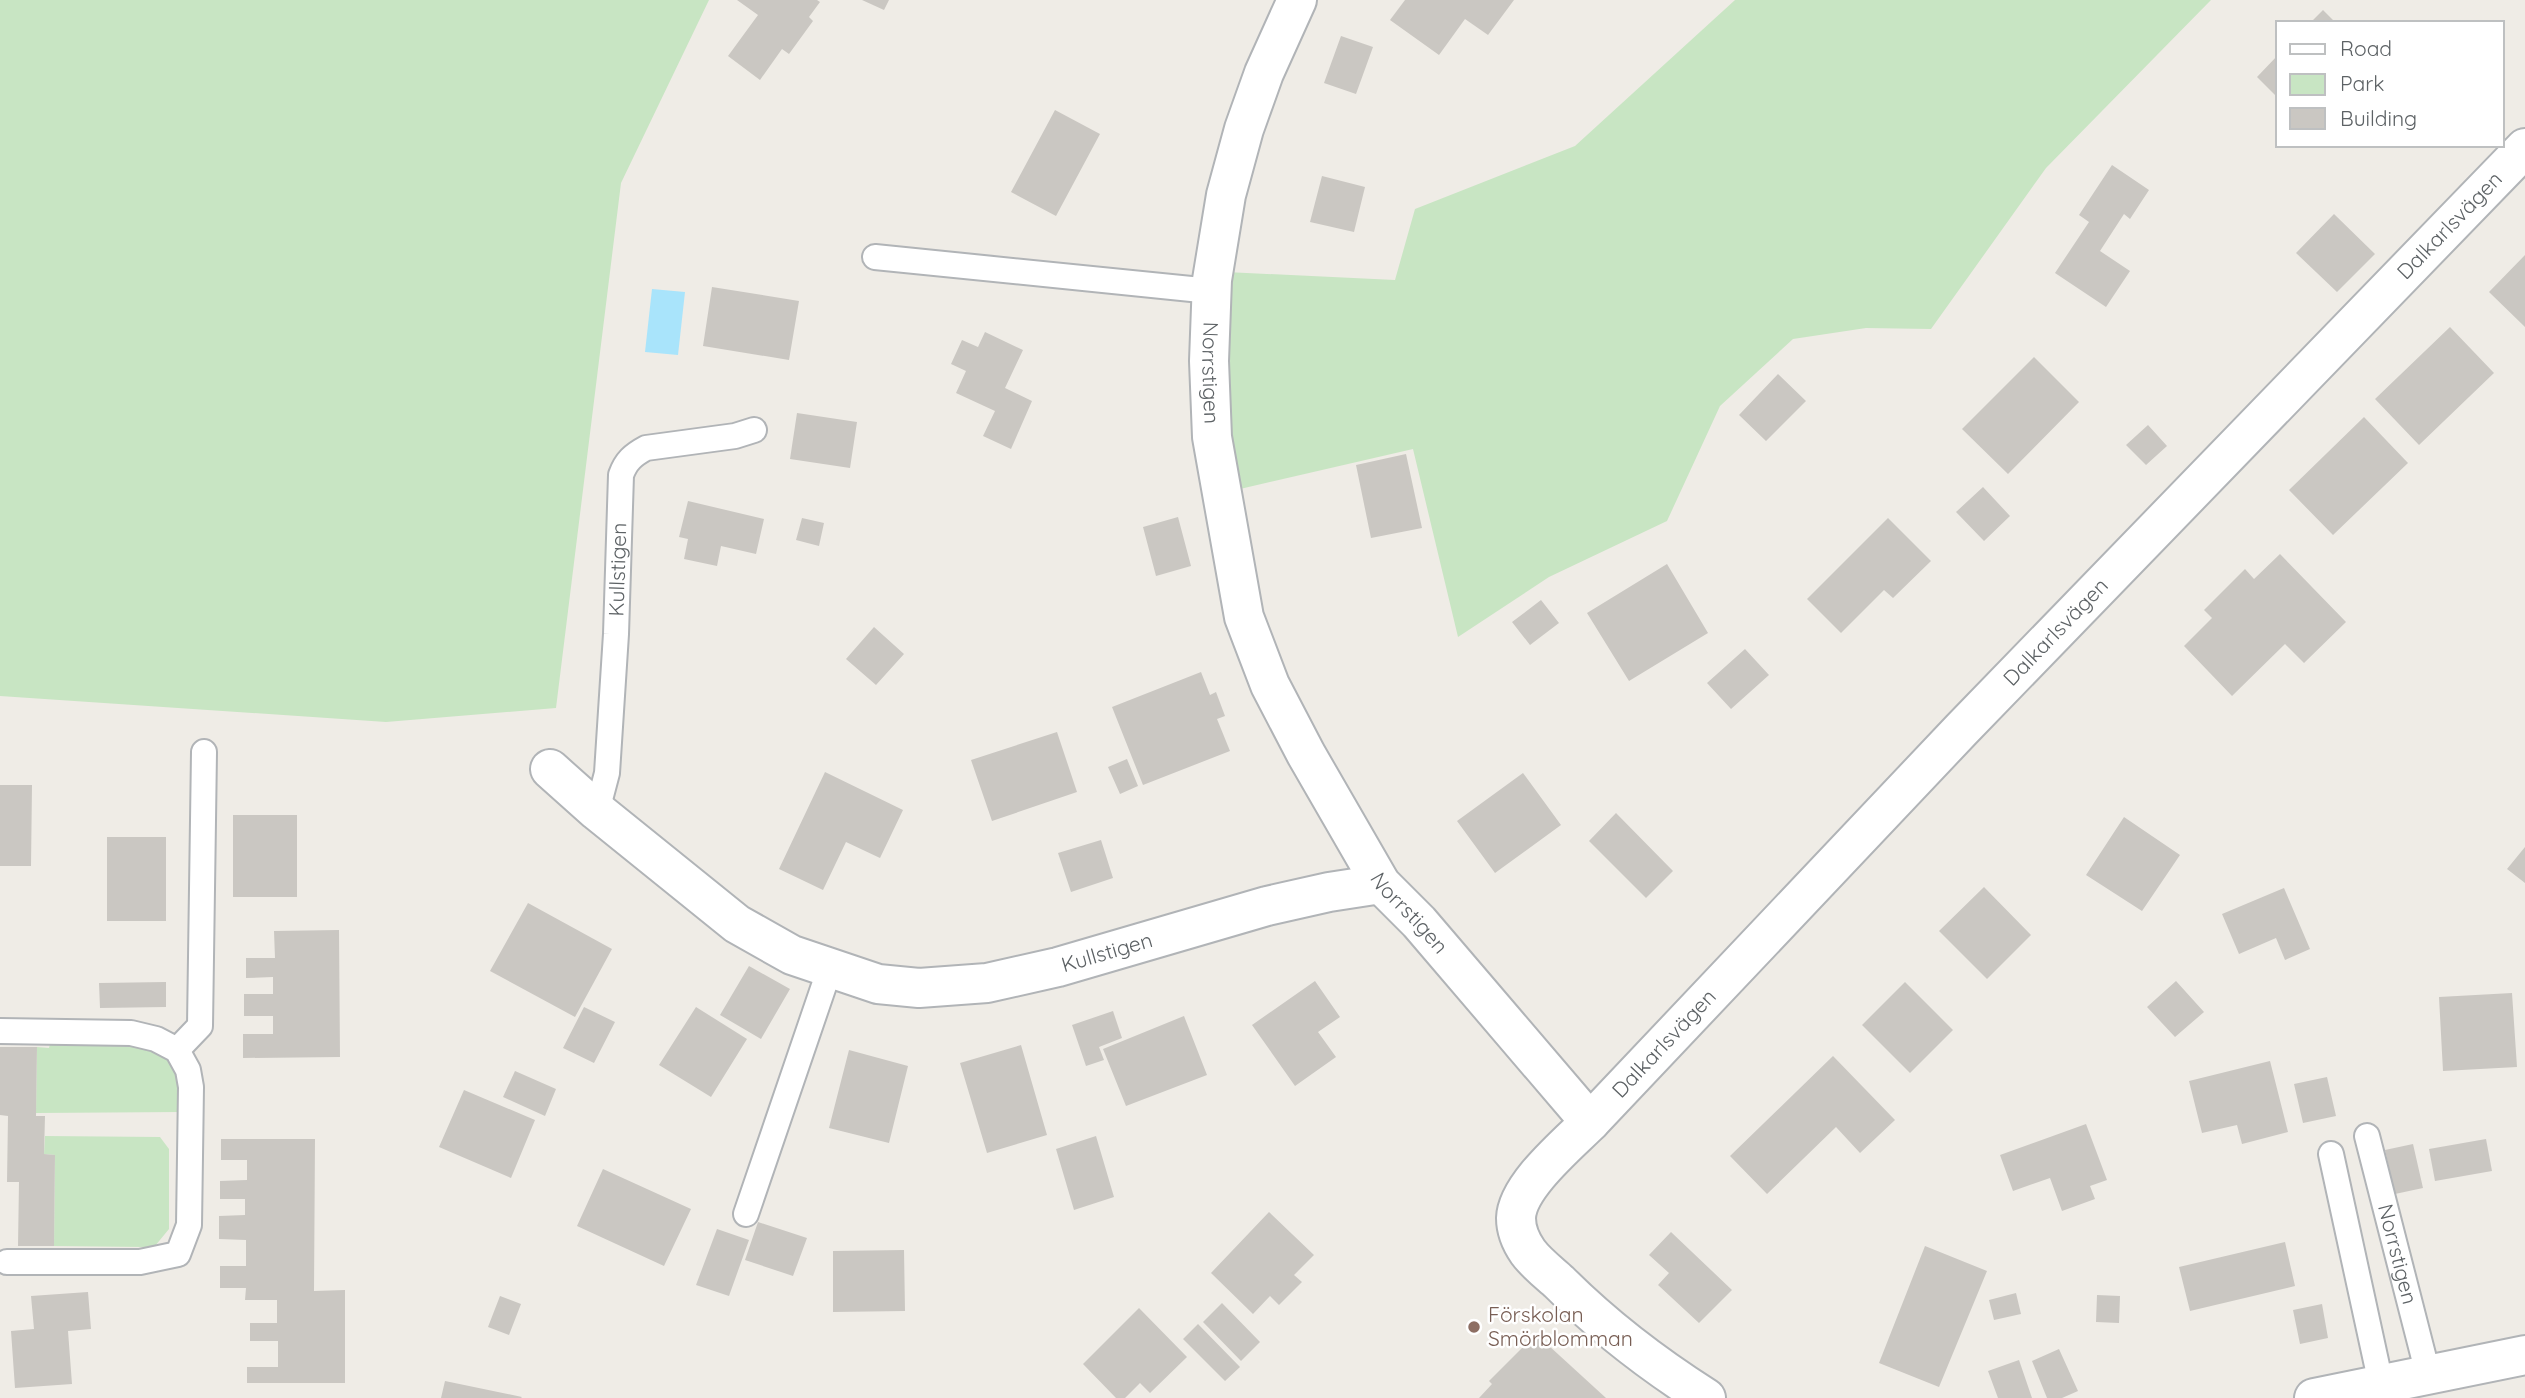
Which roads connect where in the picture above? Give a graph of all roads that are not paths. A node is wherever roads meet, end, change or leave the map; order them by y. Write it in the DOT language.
graph roads {
  1 [pos="1297,0"];
  2 [pos="2525,148"];
  3 [pos="875,257"];
  4 [pos="1211,291"];
  5 [pos="754,430"];
  6 [pos="204,752"];
  7 [pos="550,769"];
  8 [pos="597,811"];
  9 [pos="1381,884"];
  10 [pos="830,968"];
  11 [pos="0,1031"];
  12 [pos="177,1050"];
  13 [pos="1590,1122"];
  14 [pos="2367,1136"];
  15 [pos="2331,1154"];
  16 [pos="746,1214"];
  17 [pos="7,1262"];
  18 [pos="2525,1354"];
  19 [pos="2428,1374"];
  20 [pos="2381,1384"];
  21 [pos="1706,1398"];
  22 [pos="2314,1398"];
  1 -- 4 [label="street, Norrstigen"];
  2 -- 13 [label="street, Dalkarlsvägen"];
  3 -- 4 [label="lane, Norrstigen"];
  4 -- 9 [label="street, Norrstigen"];
  5 -- 8 [label="lane, Kullstigen"];
  6 -- 12 [label="lane"];
  7 -- 8 [label="street, Kullstigen"];
  8 -- 10 [label="street, Kullstigen"];
  9 -- 10 [label="street, Kullstigen"];
  9 -- 13 [label="street, Norrstigen"];
  10 -- 16 [label="lane"];
  11 -- 12 [label="lane"];
  12 -- 17 [label="lane"];
  13 -- 21 [label="street"];
  14 -- 19 [label="lane, Norrstigen"];
  15 -- 20 [label="lane, Norrstigen"];
  18 -- 19 [label="street"];
  19 -- 20 [label="street"];
  20 -- 22 [label="street"];
}
